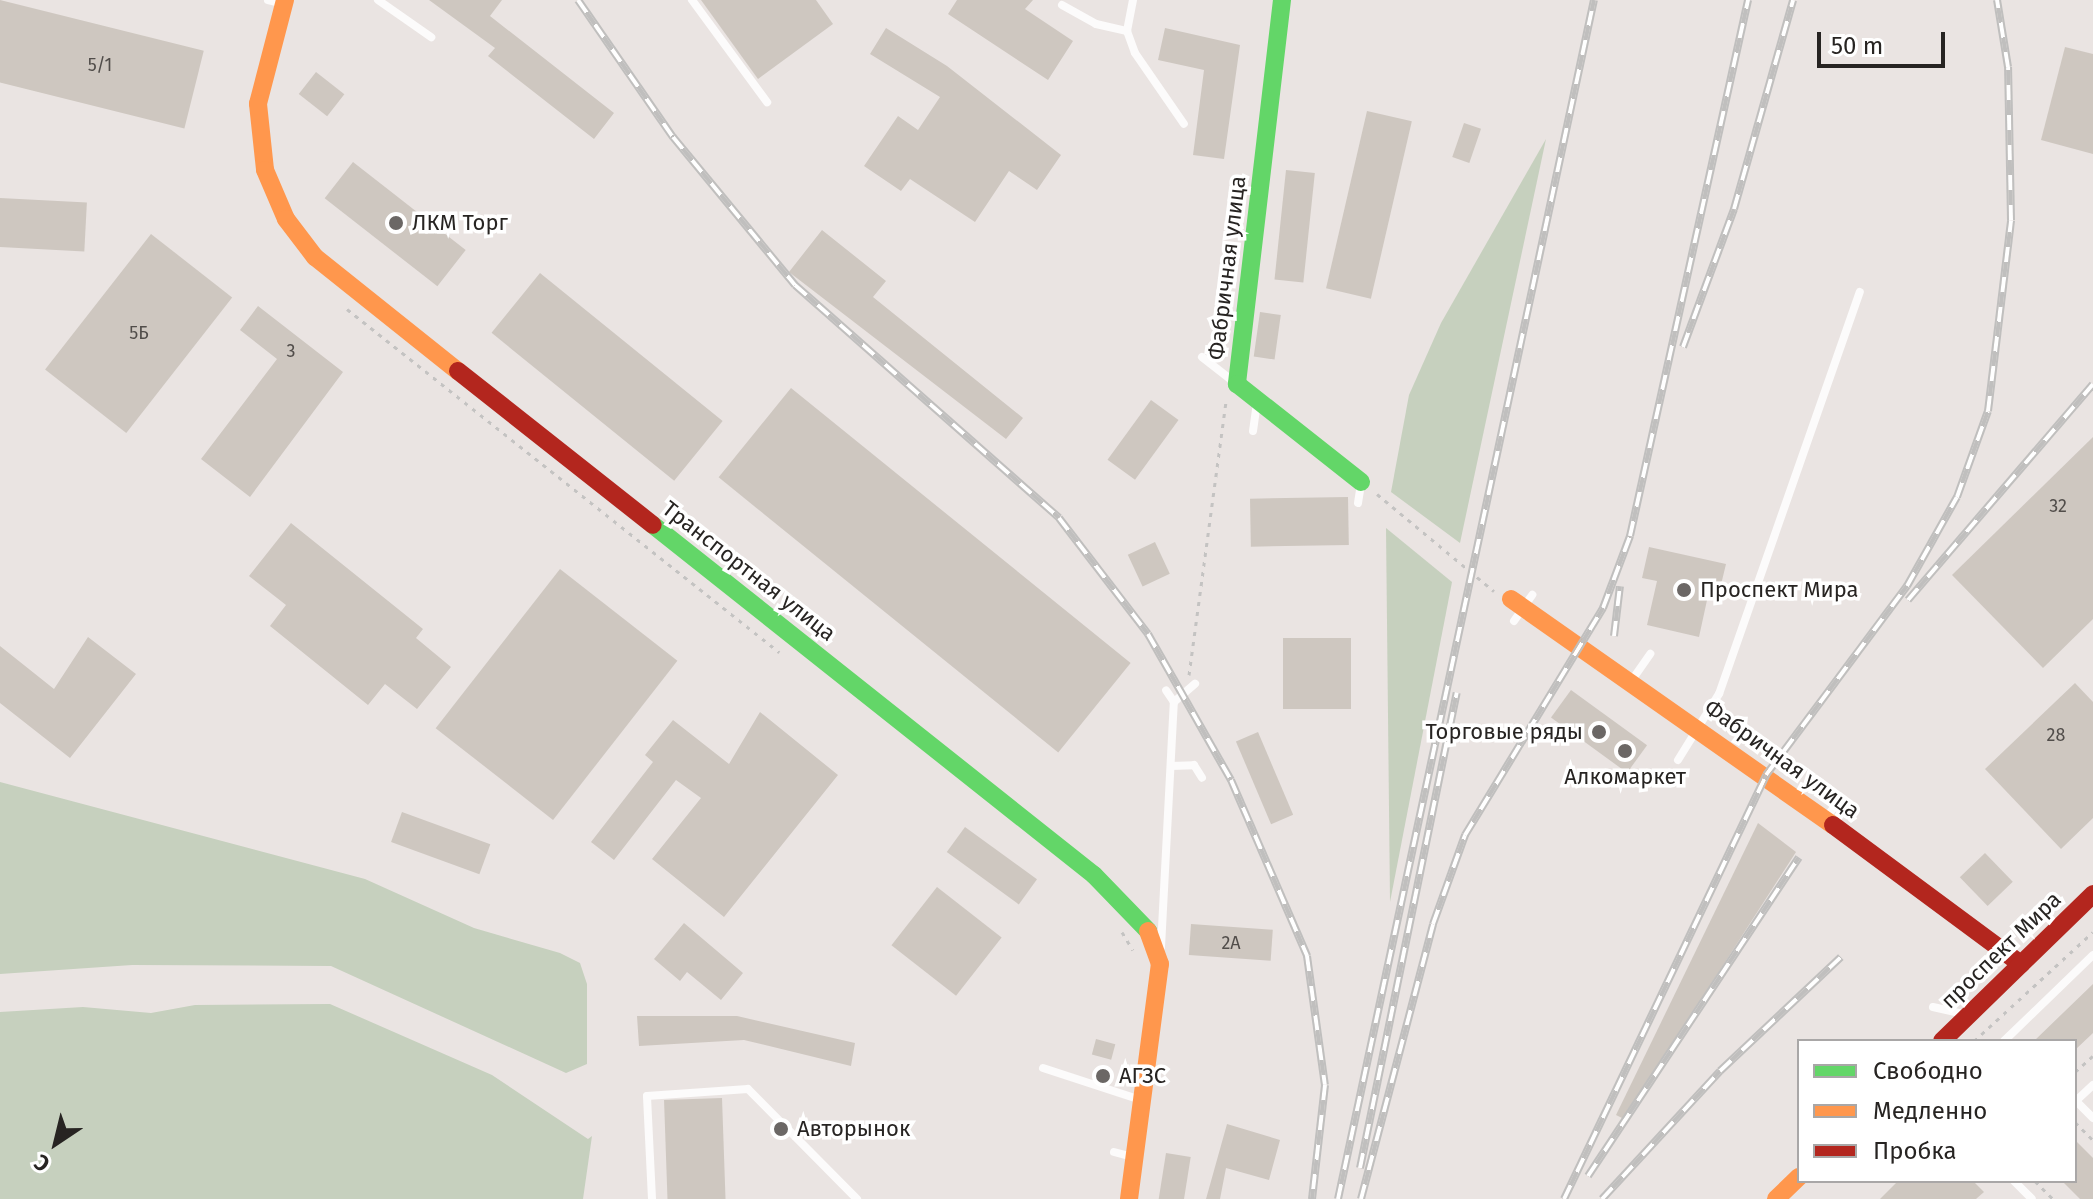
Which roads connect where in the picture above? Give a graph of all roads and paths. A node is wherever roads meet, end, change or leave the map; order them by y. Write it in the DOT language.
graph roads {
  1 [pos="378,0"];
  2 [pos="692,0"];
  3 [pos="1133,0"];
  4 [pos="1282,0"];
  5 [pos="279,1"];
  6 [pos="1062,5"];
  7 [pos="1127,31"];
  8 [pos="431,37"];
  9 [pos="767,102"];
  10 [pos="1184,124"];
  11 [pos="1860,292"];
  12 [pos="341,304"];
  13 [pos="1202,357"];
  14 [pos="1237,384"];
  15 [pos="1257,400"];
  16 [pos="1253,431"];
  17 [pos="1359,474"];
  18 [pos="1358,503"];
  19 [pos="1520,606"];
  20 [pos="1650,654"];
  21 [pos="789,660"];
  22 [pos="1631,681"];
  23 [pos="1194,685"];
  24 [pos="1166,690"];
  25 [pos="1174,702"];
  26 [pos="1700,730"];
  27 [pos="1678,760"];
  28 [pos="1171,766"];
  29 [pos="1202,778"];
  30 [pos="1839,801"];
  31 [pos="1825,819"];
  32 [pos="2093,894"];
  33 [pos="1118,924"];
  34 [pos="2093,932"];
  35 [pos="2093,955"];
  36 [pos="1137,963"];
  37 [pos="1160,964"];
  38 [pos="2021,964"];
  39 [pos="1933,1007"];
  40 [pos="1968,1015"];
  41 [pos="1944,1039"];
  42 [pos="1976,1039"];
  43 [pos="2006,1039"];
  44 [pos="2093,1056"];
  45 [pos="1043,1068"];
  46 [pos="2077,1070"];
  47 [pos="2093,1085"];
  48 [pos="2077,1100"];
  49 [pos="1145,1101"];
  50 [pos="2077,1102"];
  51 [pos="2093,1118"];
  52 [pos="2077,1124"];
  53 [pos="2093,1140"];
  54 [pos="1114,1152"];
  55 [pos="1140,1159"];
  56 [pos="1797,1179"];
  57 [pos="2016,1183"];
  58 [pos="2037,1183"];
  59 [pos="2023,1190"];
  60 [pos="652,1199"];
  61 [pos="857,1199"];
  62 [pos="1129,1199"];
  63 [pos="1776,1199"];
  64 [pos="2013,1199"];
  65 [pos="2032,1199"];
  66 [pos="2053,1199"];
  1 -- 8 [label="lane"];
  2 -- 9 [label="lane"];
  3 -- 7 [label="lane"];
  4 -- 14 [label="street, Фабричная улица"];
  5 -- 37 [label="street, Транспортная улица"];
  6 -- 7 [label="lane"];
  7 -- 10 [label="lane"];
  11 -- 26 [label="lane"];
  12 -- 21 [label="path"];
  13 -- 14 [label="lane"];
  14 -- 15 [label="street, Фабричная улица"];
  14 -- 23 [label="path"];
  15 -- 16 [label="lane"];
  15 -- 17 [label="street, Фабричная улица"];
  17 -- 18 [label="lane"];
  17 -- 19 [label="path"];
  19 -- 22 [label="street, Фабричная улица"];
  20 -- 22 [label="lane"];
  22 -- 26 [label="street, Фабричная улица"];
  23 -- 25 [label="lane"];
  24 -- 25 [label="lane"];
  25 -- 28 [label="lane"];
  26 -- 27 [label="lane"];
  26 -- 31 [label="street, Фабричная улица"];
  28 -- 29 [label="lane"];
  28 -- 37 [label="lane"];
  30 -- 31 [label="lane"];
  31 -- 38 [label="street, Фабричная улица"];
  32 -- 38 [label="street, проспект Мира"];
  33 -- 36 [label="path"];
  34 -- 42 [label="path"];
  35 -- 43 [label="lane"];
  37 -- 49 [label="street, Транспортная улица"];
  38 -- 40 [label="street, проспект Мира"];
  39 -- 40 [label="lane"];
  40 -- 41 [label="street, проспект Мира"];
  44 -- 46 [label="path"];
  45 -- 49 [label="lane"];
  47 -- 48 [label="lane"];
  49 -- 55 [label="street, Транспортная улица"];
  50 -- 51 [label="lane"];
  52 -- 53 [label="path"];
  54 -- 55 [label="lane"];
  55 -- 62 [label="street, Транспортная улица"];
  56 -- 63 [label="street"];
  57 -- 59 [label="lane"];
  58 -- 66 [label="path"];
  59 -- 64 [label="lane"];
  59 -- 65 [label="lane"];
  60 -- 61 [label="lane"];
}
